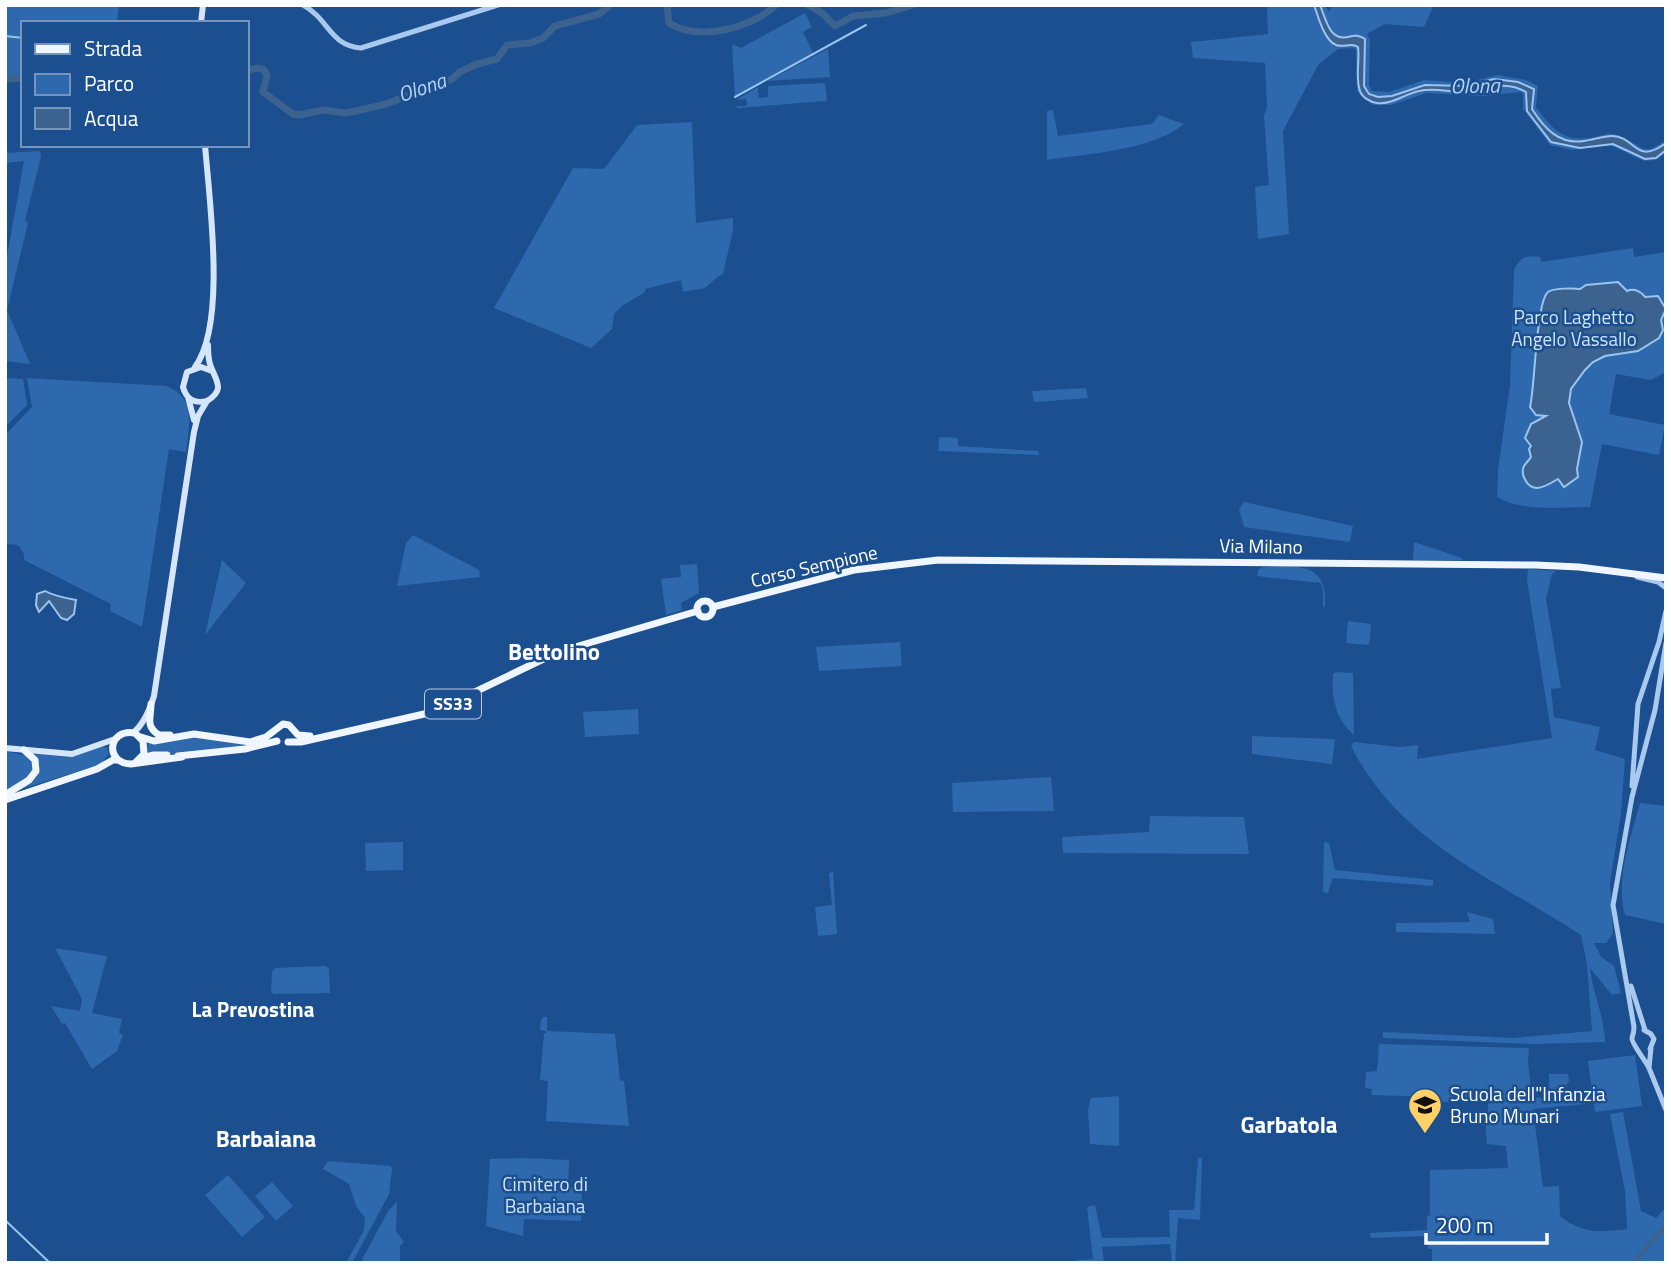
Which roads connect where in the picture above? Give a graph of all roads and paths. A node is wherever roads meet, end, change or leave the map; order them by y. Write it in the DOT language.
graph roads {
  1 [pos="303,5"];
  2 [pos="498,5"];
  3 [pos="205,147"];
  4 [pos="208,340"];
  5 [pos="195,367"];
  6 [pos="212,371"];
  7 [pos="188,397"];
  8 [pos="207,401"];
  9 [pos="194,432"];
  10 [pos="922,561"];
  11 [pos="1600,569"];
  12 [pos="1666,573"];
  13 [pos="1646,576"];
  14 [pos="1666,579"];
  15 [pos="1666,588"];
  16 [pos="1666,611"];
  17 [pos="1666,643"];
  18 [pos="1640,698"];
  19 [pos="1656,700"];
  20 [pos="152,704"];
  21 [pos="1637,711"];
  22 [pos="1653,714"];
  23 [pos="275,729"];
  24 [pos="293,731"];
  25 [pos="335,733"];
  26 [pos="191,734"];
  27 [pos="138,735"];
  28 [pos="115,739"];
  29 [pos="277,741"];
  30 [pos="288,742"];
  31 [pos="99,744"];
  32 [pos="5,748"];
  33 [pos="24,750"];
  34 [pos="114,754"];
  35 [pos="138,761"];
  36 [pos="1632,796"];
  37 [pos="5,797"];
  38 [pos="1616,891"];
  39 [pos="1645,1030"];
  40 [pos="1635,1033"];
  41 [pos="1651,1048"];
  42 [pos="1640,1051"];
  43 [pos="1650,1068"];
  44 [pos="1666,1110"];
  1 -- 2 [label="street"];
  3 -- 4 [label="main road"];
  4 -- 5 [label="main road"];
  4 -- 6 [label="main road"];
  5 -- 6 [label="main road"];
  5 -- 7 [label="main road"];
  6 -- 8 [label="main road"];
  7 -- 8 [label="main road"];
  7 -- 9 [label="main road"];
  8 -- 9 [label="main road"];
  9 -- 20 [label="main road"];
  10 -- 11 [label="main road, Via Milano"];
  10 -- 25 [label="main road, Corso Sempione / SS33"];
  11 -- 13 [label="main road, Via Milano"];
  11 -- 15 [label="street, Via Milano"];
  12 -- 13 [label="main road"];
  13 -- 14 [label="main road, Via Milano"];
  16 -- 18 [label="street"];
  17 -- 19 [label="street"];
  18 -- 19 [label="street"];
  18 -- 21 [label="street"];
  19 -- 22 [label="street"];
  20 -- 26 [label="main road"];
  20 -- 27 [label="main road"];
  21 -- 22 [label="street"];
  21 -- 36 [label="street"];
  22 -- 36 [label="street"];
  23 -- 24 [label="main road"];
  23 -- 26 [label="main road"];
  23 -- 29 [label="main road"];
  24 -- 25 [label="main road"];
  24 -- 30 [label="main road"];
  25 -- 30 [label="main road"];
  26 -- 27 [label="main road"];
  27 -- 28 [label="main road"];
  27 -- 35 [label="main road"];
  28 -- 31 [label="main road"];
  28 -- 34 [label="main road"];
  29 -- 30 [label="main road"];
  29 -- 35 [label="main road"];
  31 -- 33 [label="main road"];
  31 -- 34 [label="main road"];
  32 -- 33 [label="main road"];
  33 -- 37 [label="main road"];
  34 -- 35 [label="main road"];
  34 -- 37 [label="main road"];
  36 -- 38 [label="street"];
  38 -- 39 [label="street"];
  38 -- 40 [label="street"];
  39 -- 40 [label="street"];
  39 -- 41 [label="street"];
  40 -- 42 [label="street"];
  41 -- 42 [label="street"];
  41 -- 43 [label="street"];
  42 -- 43 [label="street"];
  43 -- 44 [label="street"];
}
